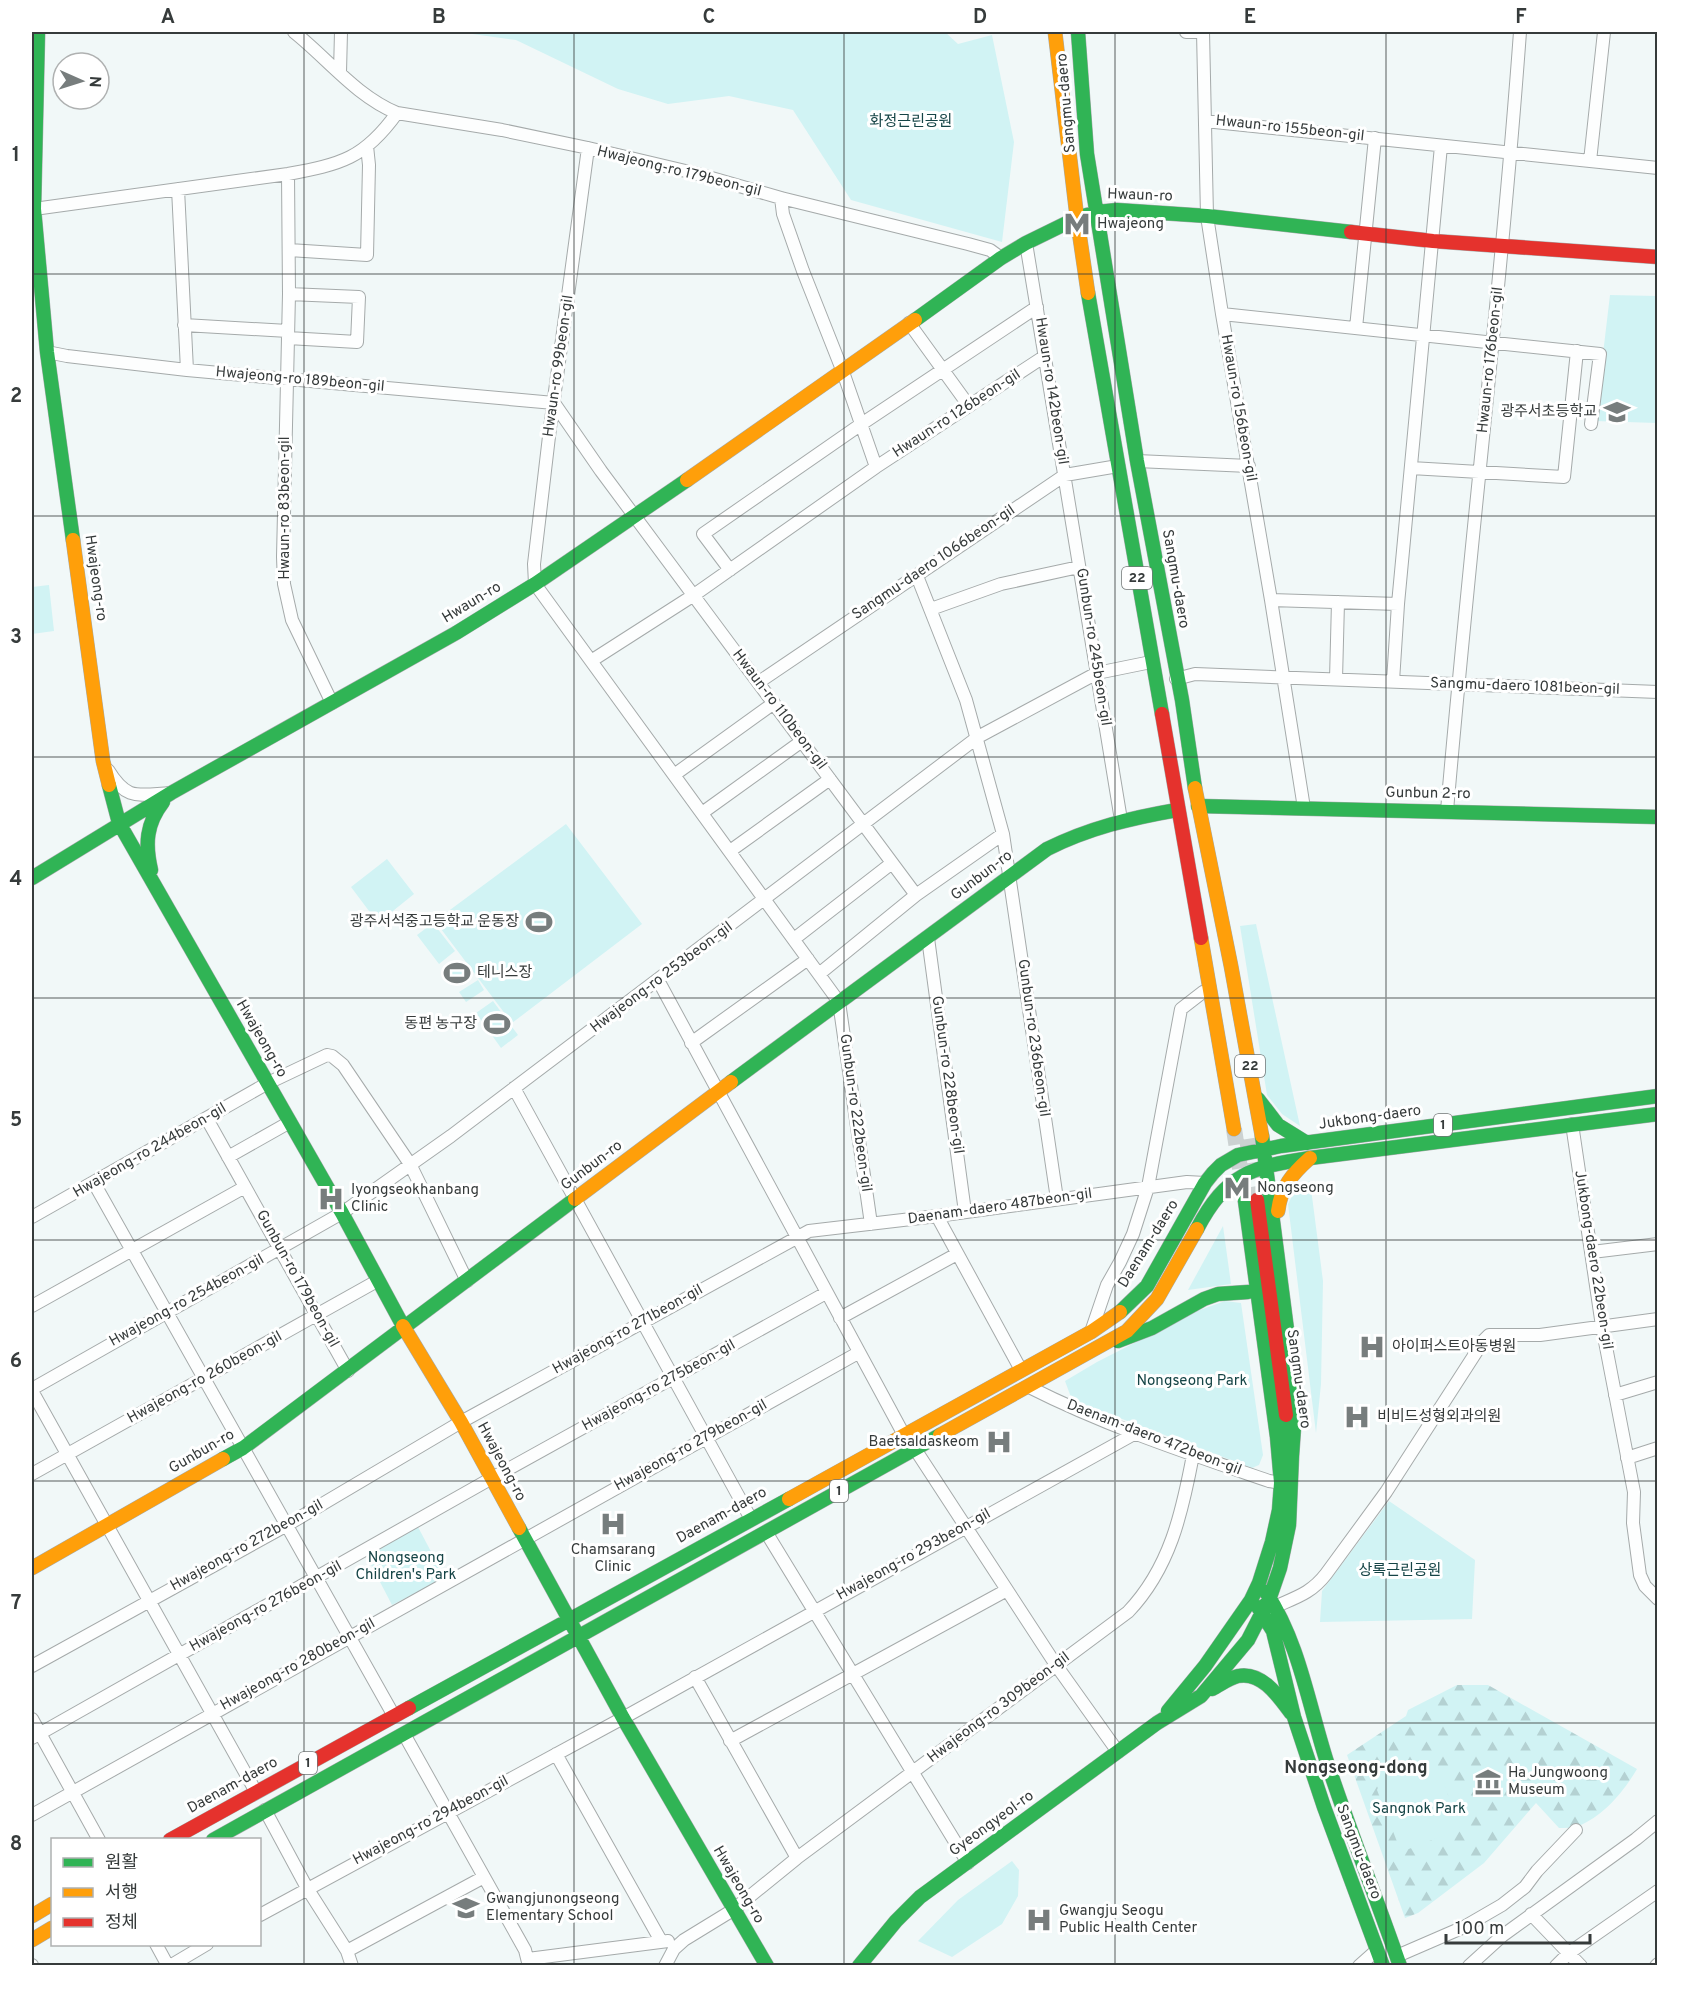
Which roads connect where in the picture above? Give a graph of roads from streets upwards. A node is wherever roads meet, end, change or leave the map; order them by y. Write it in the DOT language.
graph roads {
  1 [pos="38,32"];
  2 [pos="294,32"];
  3 [pos="341,32"];
  4 [pos="1055,32"];
  5 [pos="1078,32"];
  6 [pos="1186,32"];
  7 [pos="1203,32"];
  8 [pos="1520,32"];
  9 [pos="1604,32"];
  10 [pos="340,72"];
  11 [pos="397,112"];
  12 [pos="1205,121"];
  13 [pos="1375,138"];
  14 [pos="367,146"];
  15 [pos="1441,146"];
  16 [pos="588,148"];
  17 [pos="1512,153"];
  18 [pos="1590,161"];
  19 [pos="1658,168"];
  20 [pos="288,174"];
  21 [pos="178,189"];
  22 [pos="780,198"];
  23 [pos="33,202"];
  24 [pos="1097,212"];
  25 [pos="1207,216"];
  26 [pos="1077,218"];
  27 [pos="1365,233"];
  28 [pos="1433,241"];
  29 [pos="1026,243"];
  30 [pos="1503,247"];
  31 [pos="289,250"];
  32 [pos="1658,257"];
  33 [pos="1001,258"];
  34 [pos="289,294"];
  35 [pos="1037,307"];
  36 [pos="1222,314"];
  37 [pos="909,323"];
  38 [pos="184,325"];
  39 [pos="1356,328"];
  40 [pos="38,333"];
  41 [pos="288,335"];
  42 [pos="1423,335"];
  43 [pos="1493,342"];
  44 [pos="47,352"];
  45 [pos="1580,352"];
  46 [pos="1045,356"];
  47 [pos="187,369"];
  48 [pos="943,369"];
  49 [pos="843,372"];
  50 [pos="287,378"];
  51 [pos="554,403"];
  52 [pos="969,406"];
  53 [pos="1591,424"];
  54 [pos="860,425"];
  55 [pos="1137,461"];
  56 [pos="1118,466"];
  57 [pos="1249,466"];
  58 [pos="876,467"];
  59 [pos="1411,468"];
  60 [pos="1479,473"];
  61 [pos="1065,475"];
  62 [pos="636,517"];
  63 [pos="1079,567"];
  64 [pos="730,570"];
  65 [pos="917,576"];
  66 [pos="535,584"];
  67 [pos="694,595"];
  68 [pos="1271,600"];
  69 [pos="1338,602"];
  70 [pos="1398,604"];
  71 [pos="931,609"];
  72 [pos="591,661"];
  73 [pos="1151,662"];
  74 [pos="1097,673"];
  75 [pos="1283,677"];
  76 [pos="1176,679"];
  77 [pos="1336,679"];
  78 [pos="1393,681"];
  79 [pos="759,682"];
  80 [pos="1458,684"];
  81 [pos="1658,692"];
  82 [pos="332,703"];
  83 [pos="774,703"];
  84 [pos="978,737"];
  85 [pos="802,741"];
  86 [pos="103,761"];
  87 [pos="674,776"];
  88 [pos="830,779"];
  89 [pos="171,793"];
  90 [pos="1198,806"];
  91 [pos="1304,808"];
  92 [pos="1177,810"];
  93 [pos="1447,811"];
  94 [pos="702,813"];
  95 [pos="1658,817"];
  96 [pos="1121,820"];
  97 [pos="119,823"];
  98 [pos="864,825"];
  99 [pos="1003,834"];
  100 [pos="730,851"];
  101 [pos="892,863"];
  102 [pos="1010,876"];
  103 [pos="32,878"];
  104 [pos="154,885"];
  105 [pos="916,896"];
  106 [pos="765,900"];
  107 [pos="1222,919"];
  108 [pos="1202,936"];
  109 [pos="928,938"];
  110 [pos="794,939"];
  111 [pos="808,959"];
  112 [pos="819,974"];
  113 [pos="658,980"];
  114 [pos="1203,992"];
  115 [pos="839,1002"];
  116 [pos="691,1043"];
  117 [pos="268,1083"];
  118 [pos="514,1088"];
  119 [pos="718,1092"];
  120 [pos="1255,1093"];
  121 [pos="1658,1096"];
  122 [pos="1658,1114"];
  123 [pos="207,1119"];
  124 [pos="290,1122"];
  125 [pos="1572,1124"];
  126 [pos="1233,1140"];
  127 [pos="1307,1143"];
  128 [pos="1264,1148"];
  129 [pos="228,1157"];
  130 [pos="1310,1158"];
  131 [pos="410,1164"];
  132 [pos="1266,1167"];
  133 [pos="1232,1182"];
  134 [pos="94,1183"];
  135 [pos="1205,1184"];
  136 [pos="245,1187"];
  137 [pos="1148,1187"];
  138 [pos="576,1198"];
  139 [pos="1056,1199"];
  140 [pos="966,1212"];
  141 [pos="342,1213"];
  142 [pos="937,1216"];
  143 [pos="32,1217"];
  144 [pos="871,1224"];
  145 [pos="1275,1231"];
  146 [pos="795,1237"];
  147 [pos="1658,1244"];
  148 [pos="133,1249"];
  149 [pos="280,1249"];
  150 [pos="1592,1252"];
  151 [pos="957,1254"];
  152 [pos="378,1281"];
  153 [pos="467,1281"];
  154 [pos="1248,1292"];
  155 [pos="826,1293"];
  156 [pos="32,1306"];
  157 [pos="168,1312"];
  158 [pos="317,1315"];
  159 [pos="840,1317"];
  160 [pos="1658,1318"];
  161 [pos="643,1323"];
  162 [pos="1602,1326"];
  163 [pos="404,1328"];
  164 [pos="1091,1332"];
  165 [pos="1100,1346"];
  166 [pos="858,1353"];
  167 [pos="1021,1370"];
  168 [pos="348,1371"];
  169 [pos="204,1378"];
  170 [pos="674,1378"];
  171 [pos="1658,1382"];
  172 [pos="1029,1387"];
  173 [pos="32,1390"];
  174 [pos="1615,1395"];
  175 [pos="461,1422"];
  176 [pos="1134,1434"];
  177 [pos="904,1435"];
  178 [pos="706,1437"];
  179 [pos="243,1448"];
  180 [pos="1658,1448"];
  181 [pos="915,1449"];
  182 [pos="67,1455"];
  183 [pos="1193,1455"];
  184 [pos="1292,1456"];
  185 [pos="1627,1458"];
  186 [pos="32,1474"];
  187 [pos="492,1478"];
  188 [pos="1281,1483"];
  189 [pos="751,1519"];
  190 [pos="287,1525"];
  191 [pos="105,1526"];
  192 [pos="966,1526"];
  193 [pos="766,1532"];
  194 [pos="524,1539"];
  195 [pos="32,1568"];
  196 [pos="316,1579"];
  197 [pos="1259,1583"];
  198 [pos="1007,1590"];
  199 [pos="1658,1599"];
  200 [pos="1251,1600"];
  201 [pos="148,1601"];
  202 [pos="1273,1602"];
  203 [pos="814,1610"];
  204 [pos="1263,1612"];
  205 [pos="568,1619"];
  206 [pos="578,1636"];
  207 [pos="349,1637"];
  208 [pos="179,1656"];
  209 [pos="1056,1665"];
  210 [pos="32,1666"];
  211 [pos="852,1674"];
  212 [pos="695,1677"];
  213 [pos="1201,1696"];
  214 [pos="211,1714"];
  215 [pos="394,1716"];
  216 [pos="1294,1717"];
  217 [pos="623,1718"];
  218 [pos="32,1719"];
  219 [pos="1157,1724"];
  220 [pos="404,1734"];
  221 [pos="36,1736"];
  222 [pos="730,1741"];
  223 [pos="1118,1752"];
  224 [pos="556,1754"];
  225 [pos="913,1773"];
  226 [pos="72,1792"];
  227 [pos="256,1792"];
  228 [pos="266,1810"];
  229 [pos="447,1812"];
  230 [pos="32,1815"];
  231 [pos="1658,1821"];
  232 [pos="1575,1830"];
  233 [pos="98,1838"];
  234 [pos="172,1838"];
  235 [pos="215,1838"];
  236 [pos="797,1858"];
  237 [pos="968,1863"];
  238 [pos="484,1877"];
  239 [pos="308,1888"];
  240 [pos="1658,1891"];
  241 [pos="51,1905"];
  242 [pos="733,1910"];
  243 [pos="261,1914"];
  244 [pos="1532,1914"];
  245 [pos="32,1916"];
  246 [pos="51,1929"];
  247 [pos="32,1940"];
  248 [pos="684,1940"];
  249 [pos="661,1941"];
  250 [pos="157,1946"];
  251 [pos="203,1946"];
  252 [pos="1377,1950"];
  253 [pos="347,1952"];
  254 [pos="1569,1953"];
  255 [pos="1399,1961"];
  256 [pos="529,1962"];
  257 [pos="169,1965"];
  258 [pos="352,1965"];
  259 [pos="665,1965"];
  260 [pos="767,1965"];
  261 [pos="859,1965"];
  262 [pos="1359,1965"];
  263 [pos="1383,1965"];
  264 [pos="1469,1965"];
  265 [pos="1556,1965"];
  266 [pos="1581,1965"];
  1 -- 23 [label="street, Hwajeong-ro"];
  2 -- 10 [label="street, Hwajeong-ro 179beon-gil"];
  3 -- 10 [label="street"];
  4 -- 26 [label="street, Sangmu-daero / 22"];
  5 -- 24 [label="street, Sangmu-daero / 22"];
  6 -- 7 [label="street"];
  7 -- 12 [label="street, Hwaun-ro 155beon-gil"];
  8 -- 17 [label="street, Hwaun-ro 176beon-gil"];
  9 -- 18 [label="street"];
  10 -- 11 [label="street, Hwajeong-ro 179beon-gil"];
  11 -- 14 [label="street"];
  11 -- 16 [label="street, Hwajeong-ro 179beon-gil"];
  12 -- 13 [label="street, Hwaun-ro 155beon-gil"];
  12 -- 25 [label="street, Hwaun-ro 155beon-gil"];
  13 -- 15 [label="street, Hwaun-ro 155beon-gil"];
  13 -- 27 [label="street"];
  14 -- 20 [label="street"];
  14 -- 31 [label="street"];
  15 -- 17 [label="street, Hwaun-ro 155beon-gil"];
  15 -- 28 [label="street"];
  16 -- 22 [label="street, Hwajeong-ro 179beon-gil"];
  16 -- 51 [label="street, Hwaun-ro 99beon-gil"];
  17 -- 18 [label="street, Hwaun-ro 155beon-gil"];
  17 -- 30 [label="street, Hwaun-ro 176beon-gil"];
  18 -- 19 [label="street, Hwaun-ro 155beon-gil"];
  20 -- 21 [label="street"];
  20 -- 31 [label="street, Hwaun-ro 83beon-gil"];
  21 -- 23 [label="street"];
  21 -- 38 [label="street"];
  22 -- 33 [label="street, Hwajeong-ro 179beon-gil"];
  22 -- 49 [label="street, Hwaun-ro 126beon-gil"];
  23 -- 40 [label="street, Hwajeong-ro"];
  24 -- 25 [label="street, Hwaun-ro"];
  24 -- 26 [label="street, Hwaun-ro"];
  24 -- 55 [label="street, Sangmu-daero / 22"];
  25 -- 27 [label="street, Hwaun-ro"];
  25 -- 36 [label="street, Hwaun-ro 156beon-gil"];
  26 -- 29 [label="street, Hwaun-ro"];
  26 -- 56 [label="street, Sangmu-daero / 22"];
  27 -- 28 [label="street, Hwaun-ro"];
  27 -- 39 [label="street"];
  28 -- 30 [label="street, Hwaun-ro"];
  28 -- 42 [label="street"];
  29 -- 33 [label="street, Hwaun-ro"];
  29 -- 35 [label="street, Hwaun-ro 142beon-gil"];
  30 -- 32 [label="street, Hwaun-ro"];
  30 -- 43 [label="street, Hwaun-ro 176beon-gil"];
  31 -- 34 [label="street, Hwaun-ro 83beon-gil"];
  33 -- 37 [label="street, Hwaun-ro"];
  34 -- 41 [label="street, Hwaun-ro 83beon-gil"];
  34 -- 41 [label="street"];
  35 -- 46 [label="street, Hwaun-ro 142beon-gil"];
  35 -- 48 [label="street, Hwaun-ro 142beon-gil"];
  36 -- 39 [label="street"];
  36 -- 57 [label="street, Hwaun-ro 156beon-gil"];
  37 -- 48 [label="street"];
  37 -- 49 [label="street, Hwaun-ro"];
  38 -- 41 [label="street"];
  38 -- 47 [label="street"];
  39 -- 42 [label="street"];
  40 -- 44 [label="street, Hwajeong-ro"];
  41 -- 50 [label="street, Hwaun-ro 83beon-gil"];
  42 -- 43 [label="street"];
  42 -- 59 [label="street"];
  43 -- 45 [label="street"];
  43 -- 60 [label="street, Hwaun-ro 176beon-gil"];
  44 -- 47 [label="street, Hwajeong-ro 189beon-gil"];
  44 -- 86 [label="street, Hwajeong-ro"];
  45 -- 53 [label="street"];
  45 -- 60 [label="street"];
  46 -- 52 [label="street, Hwaun-ro 126beon-gil"];
  46 -- 61 [label="street, Hwaun-ro 142beon-gil"];
  47 -- 50 [label="street, Hwajeong-ro 189beon-gil"];
  48 -- 52 [label="street"];
  48 -- 54 [label="street"];
  49 -- 54 [label="street, Hwaun-ro 126beon-gil"];
  49 -- 62 [label="street, Hwaun-ro"];
  50 -- 51 [label="street, Hwajeong-ro 189beon-gil"];
  50 -- 82 [label="street, Hwaun-ro 83beon-gil"];
  51 -- 62 [label="street, Hwaun-ro 110beon-gil"];
  51 -- 66 [label="street, Hwaun-ro 99beon-gil"];
  52 -- 58 [label="street, Hwaun-ro 126beon-gil"];
  54 -- 58 [label="street, Hwaun-ro 126beon-gil"];
  54 -- 64 [label="street"];
  55 -- 57 [label="street"];
  55 -- 76 [label="street, Sangmu-daero / 22"];
  56 -- 61 [label="street, Sangmu-daero 1066beon-gil"];
  56 -- 73 [label="street, Sangmu-daero / 22"];
  57 -- 68 [label="street, Hwaun-ro 156beon-gil"];
  58 -- 64 [label="street"];
  59 -- 60 [label="street"];
  59 -- 70 [label="street"];
  60 -- 80 [label="street, Hwaun-ro 176beon-gil"];
  61 -- 63 [label="street, Gunbun-ro 245beon-gil"];
  61 -- 65 [label="street, Sangmu-daero 1066beon-gil"];
  62 -- 66 [label="street, Hwaun-ro"];
  62 -- 67 [label="street, Hwaun-ro 110beon-gil"];
  63 -- 71 [label="street"];
  63 -- 74 [label="street, Gunbun-ro 245beon-gil"];
  64 -- 67 [label="street"];
  65 -- 71 [label="street, Gunbun-ro 236beon-gil"];
  65 -- 79 [label="street, Sangmu-daero 1066beon-gil"];
  66 -- 72 [label="street"];
  66 -- 82 [label="street, Hwaun-ro"];
  67 -- 72 [label="street"];
  67 -- 79 [label="street, Hwaun-ro 110beon-gil"];
  68 -- 69 [label="street"];
  68 -- 75 [label="street, Hwaun-ro 156beon-gil"];
  69 -- 70 [label="street"];
  69 -- 77 [label="street"];
  70 -- 78 [label="street"];
  71 -- 84 [label="street, Gunbun-ro 236beon-gil"];
  72 -- 87 [label="street"];
  73 -- 74 [label="street, Hwajeong-ro 253beon-gil"];
  73 -- 92 [label="street, Sangmu-daero / 22"];
  74 -- 84 [label="street, Hwajeong-ro 253beon-gil"];
  74 -- 96 [label="street, Gunbun-ro 245beon-gil"];
  75 -- 76 [label="street, Sangmu-daero 1081beon-gil"];
  75 -- 77 [label="street, Sangmu-daero 1081beon-gil"];
  75 -- 91 [label="street, Hwaun-ro 156beon-gil"];
  76 -- 90 [label="street, Sangmu-daero / 22"];
  77 -- 78 [label="street, Sangmu-daero 1081beon-gil"];
  78 -- 80 [label="street, Sangmu-daero 1081beon-gil"];
  79 -- 83 [label="street, Hwaun-ro 110beon-gil"];
  80 -- 81 [label="street, Sangmu-daero 1081beon-gil"];
  80 -- 93 [label="street, Hwaun-ro 176beon-gil"];
  82 -- 89 [label="street, Hwaun-ro"];
  83 -- 85 [label="street, Hwaun-ro 110beon-gil"];
  83 -- 87 [label="street"];
  84 -- 98 [label="street, Hwajeong-ro 253beon-gil"];
  84 -- 99 [label="street, Gunbun-ro 236beon-gil"];
  85 -- 88 [label="street, Hwaun-ro 110beon-gil"];
  85 -- 94 [label="street"];
  86 -- 89 [label="street"];
  86 -- 97 [label="street, Hwajeong-ro"];
  87 -- 94 [label="street"];
  88 -- 98 [label="street, Hwaun-ro 110beon-gil"];
  88 -- 100 [label="street"];
  89 -- 97 [label="street, Hwaun-ro"];
  89 -- 104 [label="street"];
  90 -- 91 [label="street, Gunbun 2-ro"];
  90 -- 107 [label="street, Sangmu-daero / 22"];
  91 -- 93 [label="street, Gunbun 2-ro"];
  92 -- 96 [label="street, Gunbun-ro"];
  92 -- 108 [label="street, Sangmu-daero / 22"];
  93 -- 95 [label="street, Gunbun 2-ro"];
  94 -- 100 [label="street"];
  96 -- 102 [label="street, Gunbun-ro"];
  97 -- 103 [label="street, Hwaun-ro"];
  97 -- 104 [label="street, Hwajeong-ro"];
  98 -- 101 [label="street, Hwaun-ro 110beon-gil"];
  98 -- 106 [label="street, Hwajeong-ro 253beon-gil"];
  99 -- 102 [label="street, Gunbun-ro 236beon-gil"];
  99 -- 105 [label="street"];
  100 -- 106 [label="street"];
  101 -- 105 [label="street, Hwaun-ro 110beon-gil"];
  101 -- 110 [label="street"];
  102 -- 109 [label="street, Gunbun-ro"];
  102 -- 139 [label="street, Gunbun-ro 236beon-gil"];
  104 -- 117 [label="street, Hwajeong-ro"];
  105 -- 112 [label="street"];
  106 -- 110 [label="street"];
  106 -- 113 [label="street, Hwajeong-ro 253beon-gil"];
  107 -- 120 [label="street, 22"];
  107 -- 126 [label="street, Sangmu-daero"];
  108 -- 114 [label="street, 22"];
  108 -- 126 [label="street, Sangmu-daero"];
  109 -- 115 [label="street, Gunbun-ro"];
  109 -- 140 [label="street, Gunbun-ro 228beon-gil"];
  110 -- 111 [label="street"];
  111 -- 112 [label="street"];
  111 -- 116 [label="street"];
  112 -- 115 [label="street"];
  113 -- 116 [label="street"];
  113 -- 118 [label="street, Hwajeong-ro 253beon-gil"];
  114 -- 126 [label="street, 22"];
  114 -- 137 [label="street"];
  115 -- 119 [label="street, Gunbun-ro"];
  115 -- 144 [label="street, Gunbun-ro 222beon-gil"];
  116 -- 119 [label="street"];
  117 -- 123 [label="street, Hwajeong-ro 244beon-gil"];
  117 -- 124 [label="street, Hwajeong-ro"];
  117 -- 131 [label="street, Hwajeong-ro 244beon-gil"];
  118 -- 131 [label="street, Hwajeong-ro 253beon-gil"];
  118 -- 138 [label="street"];
  119 -- 138 [label="street, Gunbun-ro"];
  119 -- 146 [label="street"];
  120 -- 127 [label="street"];
  120 -- 128 [label="street, 22"];
  121 -- 127 [label="street, Jukbong-daero / 1"];
  122 -- 125 [label="street, Jukbong-daero / 1"];
  123 -- 129 [label="street, Gunbun-ro 179beon-gil"];
  123 -- 134 [label="street, Hwajeong-ro 244beon-gil"];
  124 -- 129 [label="street"];
  124 -- 141 [label="street, Hwajeong-ro"];
  125 -- 130 [label="street, Jukbong-daero / 1"];
  125 -- 150 [label="street, Jukbong-daero 22beon-gil"];
  126 -- 128 [label="street, Jukbong-daero / 1"];
  126 -- 133 [label="street, Sangmu-daero"];
  126 -- 135 [label="street, Daenam-daero / 1"];
  127 -- 128 [label="street, Jukbong-daero / 1"];
  128 -- 132 [label="street, 22"];
  129 -- 136 [label="street, Gunbun-ro 179beon-gil"];
  130 -- 132 [label="street, Jukbong-daero / 1"];
  130 -- 145 [label="street"];
  131 -- 141 [label="street, Hwajeong-ro 253beon-gil"];
  131 -- 153 [label="street"];
  132 -- 133 [label="street, 1"];
  132 -- 145 [label="street"];
  133 -- 154 [label="street, Sangmu-daero"];
  133 -- 165 [label="street, 1"];
  134 -- 143 [label="street, Hwajeong-ro 244beon-gil"];
  134 -- 148 [label="street"];
  135 -- 137 [label="street, Daenam-daero 487beon-gil"];
  135 -- 164 [label="street, Daenam-daero / 1"];
  136 -- 148 [label="street"];
  136 -- 149 [label="street, Gunbun-ro 179beon-gil"];
  137 -- 139 [label="street, Daenam-daero 487beon-gil"];
  137 -- 164 [label="street"];
  138 -- 153 [label="street, Gunbun-ro"];
  138 -- 161 [label="street"];
  139 -- 140 [label="street, Daenam-daero 487beon-gil"];
  140 -- 142 [label="street, Daenam-daero 487beon-gil"];
  141 -- 149 [label="street, Hwajeong-ro 254beon-gil"];
  141 -- 152 [label="street, Hwajeong-ro"];
  142 -- 144 [label="street, Daenam-daero 487beon-gil"];
  142 -- 151 [label="street"];
  144 -- 146 [label="street, Daenam-daero 487beon-gil"];
  145 -- 184 [label="street"];
  146 -- 155 [label="street"];
  146 -- 161 [label="street, Hwajeong-ro 271beon-gil"];
  147 -- 150 [label="street"];
  148 -- 156 [label="street"];
  148 -- 157 [label="street"];
  149 -- 157 [label="street, Hwajeong-ro 254beon-gil"];
  149 -- 158 [label="street, Gunbun-ro 179beon-gil"];
  150 -- 162 [label="street, Jukbong-daero 22beon-gil"];
  151 -- 159 [label="street"];
  151 -- 167 [label="street"];
  152 -- 158 [label="street, Hwajeong-ro 260beon-gil"];
  152 -- 163 [label="street, Hwajeong-ro"];
  153 -- 163 [label="street, Gunbun-ro"];
  154 -- 165 [label="street"];
  154 -- 188 [label="street, Sangmu-daero"];
  155 -- 159 [label="street"];
  155 -- 170 [label="street, Hwajeong-ro 275beon-gil"];
  157 -- 169 [label="street"];
  157 -- 173 [label="street, Hwajeong-ro 254beon-gil"];
  158 -- 168 [label="street, Gunbun-ro 179beon-gil"];
  158 -- 169 [label="street, Hwajeong-ro 260beon-gil"];
  159 -- 166 [label="street"];
  160 -- 162 [label="street"];
  161 -- 170 [label="street"];
  161 -- 175 [label="street, Hwajeong-ro 271beon-gil"];
  162 -- 174 [label="street, Jukbong-daero 22beon-gil"];
  162 -- 202 [label="street"];
  163 -- 168 [label="street, Gunbun-ro"];
  163 -- 175 [label="street, Hwajeong-ro"];
  164 -- 167 [label="street, Daenam-daero / 1"];
  165 -- 172 [label="street, 1"];
  166 -- 177 [label="street"];
  166 -- 178 [label="street, Hwajeong-ro 279beon-gil"];
  167 -- 177 [label="street, Daenam-daero / 1"];
  168 -- 179 [label="street, Gunbun-ro"];
  169 -- 179 [label="street"];
  169 -- 182 [label="street, Hwajeong-ro 260beon-gil"];
  170 -- 178 [label="street"];
  170 -- 187 [label="street, Hwajeong-ro 275beon-gil"];
  171 -- 174 [label="street"];
  172 -- 176 [label="street, Daenam-daero 472beon-gil"];
  172 -- 181 [label="street, 1"];
  173 -- 182 [label="street"];
  174 -- 185 [label="street, Jukbong-daero 22beon-gil"];
  175 -- 187 [label="street, Hwajeong-ro"];
  175 -- 190 [label="street, Hwajeong-ro 272beon-gil"];
  176 -- 183 [label="street, Daenam-daero 472beon-gil"];
  176 -- 192 [label="street, Hwajeong-ro 293beon-gil"];
  177 -- 189 [label="street, Daenam-daero / 1"];
  178 -- 189 [label="street"];
  178 -- 194 [label="street, Hwajeong-ro 279beon-gil"];
  179 -- 190 [label="street"];
  179 -- 191 [label="street, Gunbun-ro"];
  180 -- 185 [label="street"];
  181 -- 192 [label="street"];
  181 -- 193 [label="street, 1"];
  182 -- 186 [label="street, Hwajeong-ro 260beon-gil"];
  182 -- 191 [label="street"];
  183 -- 188 [label="street, Daenam-daero 472beon-gil"];
  183 -- 209 [label="street, Hwajeong-ro 309beon-gil"];
  184 -- 188 [label="street, Sangmu-daero"];
  184 -- 202 [label="street, Sangmu-daero"];
  185 -- 199 [label="street, Jukbong-daero 22beon-gil"];
  187 -- 194 [label="street, Hwajeong-ro"];
  187 -- 196 [label="street, Hwajeong-ro 276beon-gil"];
  188 -- 197 [label="street, Sangmu-daero"];
  189 -- 205 [label="street, Daenam-daero / 1"];
  190 -- 196 [label="street"];
  190 -- 201 [label="street, Hwajeong-ro 272beon-gil"];
  191 -- 195 [label="street, Gunbun-ro"];
  191 -- 201 [label="street"];
  192 -- 198 [label="street"];
  192 -- 203 [label="street, Hwajeong-ro 293beon-gil"];
  193 -- 203 [label="street"];
  193 -- 206 [label="street, 1"];
  194 -- 205 [label="street, Hwajeong-ro"];
  194 -- 207 [label="street, Hwajeong-ro 280beon-gil"];
  196 -- 207 [label="street"];
  196 -- 208 [label="street, Hwajeong-ro 276beon-gil"];
  197 -- 200 [label="street, Sangmu-daero"];
  197 -- 202 [label="street, Sangmu-daero"];
  198 -- 209 [label="street"];
  198 -- 211 [label="street"];
  200 -- 204 [label="street, Sangmu-daero"];
  200 -- 219 [label="street, Gyeongyeol-ro"];
  201 -- 208 [label="street"];
  201 -- 210 [label="street, Hwajeong-ro 272beon-gil"];
  202 -- 204 [label="street, Gyeongyeol-ro"];
  202 -- 255 [label="street, Sangmu-daero"];
  203 -- 211 [label="street"];
  203 -- 212 [label="street, Hwajeong-ro 293beon-gil"];
  204 -- 213 [label="street, Gyeongyeol-ro"];
  204 -- 216 [label="street, Sangmu-daero"];
  205 -- 206 [label="street, Hwajeong-ro"];
  205 -- 215 [label="street, Daenam-daero / 1"];
  206 -- 217 [label="street, Hwajeong-ro"];
  206 -- 220 [label="street, 1"];
  207 -- 214 [label="street, Hwajeong-ro 280beon-gil"];
  207 -- 215 [label="street"];
  208 -- 214 [label="street"];
  208 -- 221 [label="street, Hwajeong-ro 276beon-gil"];
  209 -- 223 [label="street"];
  209 -- 225 [label="street, Hwajeong-ro 309beon-gil"];
  211 -- 222 [label="street"];
  211 -- 225 [label="street"];
  212 -- 217 [label="street, Hwajeong-ro 293beon-gil"];
  212 -- 222 [label="street"];
  213 -- 216 [label="street"];
  213 -- 219 [label="street, Gyeongyeol-ro"];
  214 -- 226 [label="street, Hwajeong-ro 280beon-gil"];
  214 -- 227 [label="street"];
  215 -- 227 [label="street, Daenam-daero / 1"];
  216 -- 252 [label="street, Sangmu-daero"];
  217 -- 224 [label="street, Hwajeong-ro 294beon-gil"];
  217 -- 242 [label="street, Hwajeong-ro"];
  218 -- 221 [label="street"];
  219 -- 223 [label="street, Gyeongyeol-ro"];
  220 -- 228 [label="street, 1"];
  220 -- 229 [label="street"];
  221 -- 226 [label="street"];
  222 -- 236 [label="street"];
  223 -- 237 [label="street, Gyeongyeol-ro"];
  224 -- 229 [label="street, Hwajeong-ro 294beon-gil"];
  224 -- 249 [label="street"];
  225 -- 236 [label="street, Hwajeong-ro 309beon-gil"];
  225 -- 237 [label="street"];
  226 -- 230 [label="street, Hwajeong-ro 280beon-gil"];
  226 -- 233 [label="street"];
  227 -- 234 [label="street, Daenam-daero / 1"];
  228 -- 235 [label="street, 1"];
  228 -- 239 [label="street"];
  229 -- 238 [label="street"];
  229 -- 239 [label="street, Hwajeong-ro 294beon-gil"];
  231 -- 244 [label="street"];
  232 -- 255 [label="street"];
  236 -- 242 [label="street, Hwajeong-ro 309beon-gil"];
  237 -- 261 [label="street, Gyeongyeol-ro"];
  238 -- 253 [label="street"];
  238 -- 256 [label="street"];
  239 -- 243 [label="street, Hwajeong-ro 294beon-gil"];
  239 -- 253 [label="street"];
  240 -- 254 [label="street"];
  241 -- 245 [label="street"];
  242 -- 248 [label="street, Hwajeong-ro 309beon-gil"];
  242 -- 260 [label="street, Hwajeong-ro"];
  244 -- 254 [label="street"];
  244 -- 264 [label="street"];
  246 -- 247 [label="street"];
  248 -- 249 [label="street"];
  248 -- 259 [label="street"];
  249 -- 256 [label="street"];
  250 -- 257 [label="street"];
  251 -- 257 [label="street"];
  252 -- 262 [label="street"];
  252 -- 263 [label="street, Sangmu-daero"];
  253 -- 258 [label="street"];
  254 -- 265 [label="street"];
  254 -- 266 [label="street"];
}
